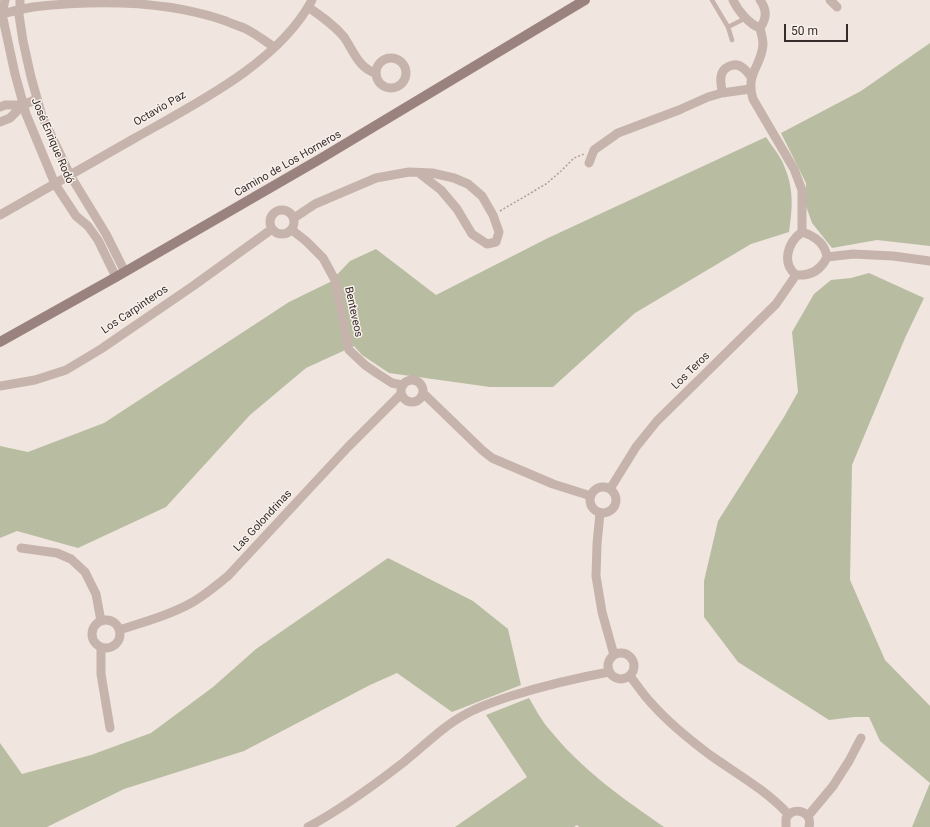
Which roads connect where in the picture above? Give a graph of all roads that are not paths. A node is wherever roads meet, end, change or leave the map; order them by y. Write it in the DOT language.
graph roads {
  1 [pos="5,0"];
  2 [pos="585,0"];
  3 [pos="712,0"];
  4 [pos="760,0"];
  5 [pos="830,0"];
  6 [pos="734,1"];
  7 [pos="20,4"];
  8 [pos="310,4"];
  9 [pos="837,7"];
  10 [pos="1,15"];
  11 [pos="746,18"];
  12 [pos="728,27"];
  13 [pos="760,28"];
  14 [pos="732,40"];
  15 [pos="274,47"];
  16 [pos="376,73"];
  17 [pos="751,77"];
  18 [pos="750,89"];
  19 [pos="722,93"];
  20 [pos="38,99"];
  21 [pos="23,105"];
  22 [pos="0,107"];
  23 [pos="0,122"];
  24 [pos="589,164"];
  25 [pos="420,173"];
  26 [pos="70,175"];
  27 [pos="55,184"];
  28 [pos="0,215"];
  29 [pos="294,218"];
  30 [pos="272,229"];
  31 [pos="292,230"];
  32 [pos="802,232"];
  33 [pos="827,257"];
  34 [pos="930,261"];
  35 [pos="121,274"];
  36 [pos="796,276"];
  37 [pos="0,342"];
  38 [pos="0,386"];
  39 [pos="402,389"];
  40 [pos="422,393"];
  41 [pos="610,489"];
  42 [pos="591,496"];
  43 [pos="600,513"];
  44 [pos="21,548"];
  45 [pos="101,621"];
  46 [pos="119,630"];
  47 [pos="101,647"];
  48 [pos="614,655"];
  49 [pos="609,672"];
  50 [pos="630,676"];
  51 [pos="110,728"];
  52 [pos="861,738"];
  53 [pos="788,814"];
  54 [pos="808,816"];
  55 [pos="308,827"];
  56 [pos="786,827"];
  57 [pos="809,827"];
  1 -- 10 [label="street, José Enrique Rodó"];
  2 -- 35 [label="street, Camino de Los Horneros"];
  3 -- 12 [label="lane"];
  4 -- 13 [label="street"];
  5 -- 9 [label="street"];
  6 -- 11 [label="street"];
  7 -- 10 [label="street"];
  7 -- 15 [label="street"];
  7 -- 20 [label="street, José Enrique Rodó"];
  8 -- 15 [label="street, Octavio Paz"];
  8 -- 16 [label="street"];
  10 -- 21 [label="street, José Enrique Rodó"];
  11 -- 12 [label="lane"];
  11 -- 13 [label="street"];
  12 -- 14 [label="lane"];
  13 -- 17 [label="street"];
  15 -- 26 [label="street, Octavio Paz"];
  17 -- 18 [label="street"];
  17 -- 19 [label="street"];
  18 -- 19 [label="street"];
  18 -- 32 [label="street"];
  19 -- 24 [label="street"];
  20 -- 21 [label="street"];
  20 -- 26 [label="street, José Enrique Rodó"];
  21 -- 22 [label="street"];
  21 -- 23 [label="street"];
  21 -- 27 [label="street, José Enrique Rodó"];
  25 -- 25 [label="street"];
  25 -- 29 [label="street"];
  26 -- 27 [label="street, Octavio Paz"];
  26 -- 35 [label="street, José Enrique Rodó"];
  27 -- 28 [label="street, Octavio Paz"];
  27 -- 35 [label="street, José Enrique Rodó"];
  29 -- 30 [label="street"];
  29 -- 31 [label="street"];
  30 -- 31 [label="street"];
  30 -- 38 [label="street, Los Carpinteros"];
  31 -- 39 [label="street, Benteveos"];
  32 -- 33 [label="street"];
  32 -- 36 [label="street"];
  33 -- 34 [label="street"];
  33 -- 36 [label="street"];
  35 -- 37 [label="street, Camino de Los Horneros"];
  36 -- 41 [label="street, Los Teros"];
  39 -- 40 [label="street, Benteveos"];
  39 -- 40 [label="street, Benteveos"];
  39 -- 46 [label="street, Las Golondrinas"];
  40 -- 42 [label="street, Benteveos"];
  41 -- 42 [label="street"];
  41 -- 43 [label="street"];
  42 -- 43 [label="street"];
  43 -- 48 [label="street"];
  44 -- 45 [label="street"];
  45 -- 46 [label="street"];
  45 -- 47 [label="street"];
  46 -- 47 [label="street"];
  47 -- 51 [label="street"];
  48 -- 49 [label="street"];
  48 -- 50 [label="street"];
  49 -- 50 [label="street"];
  49 -- 55 [label="street"];
  50 -- 53 [label="street"];
  52 -- 54 [label="street"];
  53 -- 54 [label="street"];
  53 -- 56 [label="street"];
  54 -- 57 [label="street"];
}
